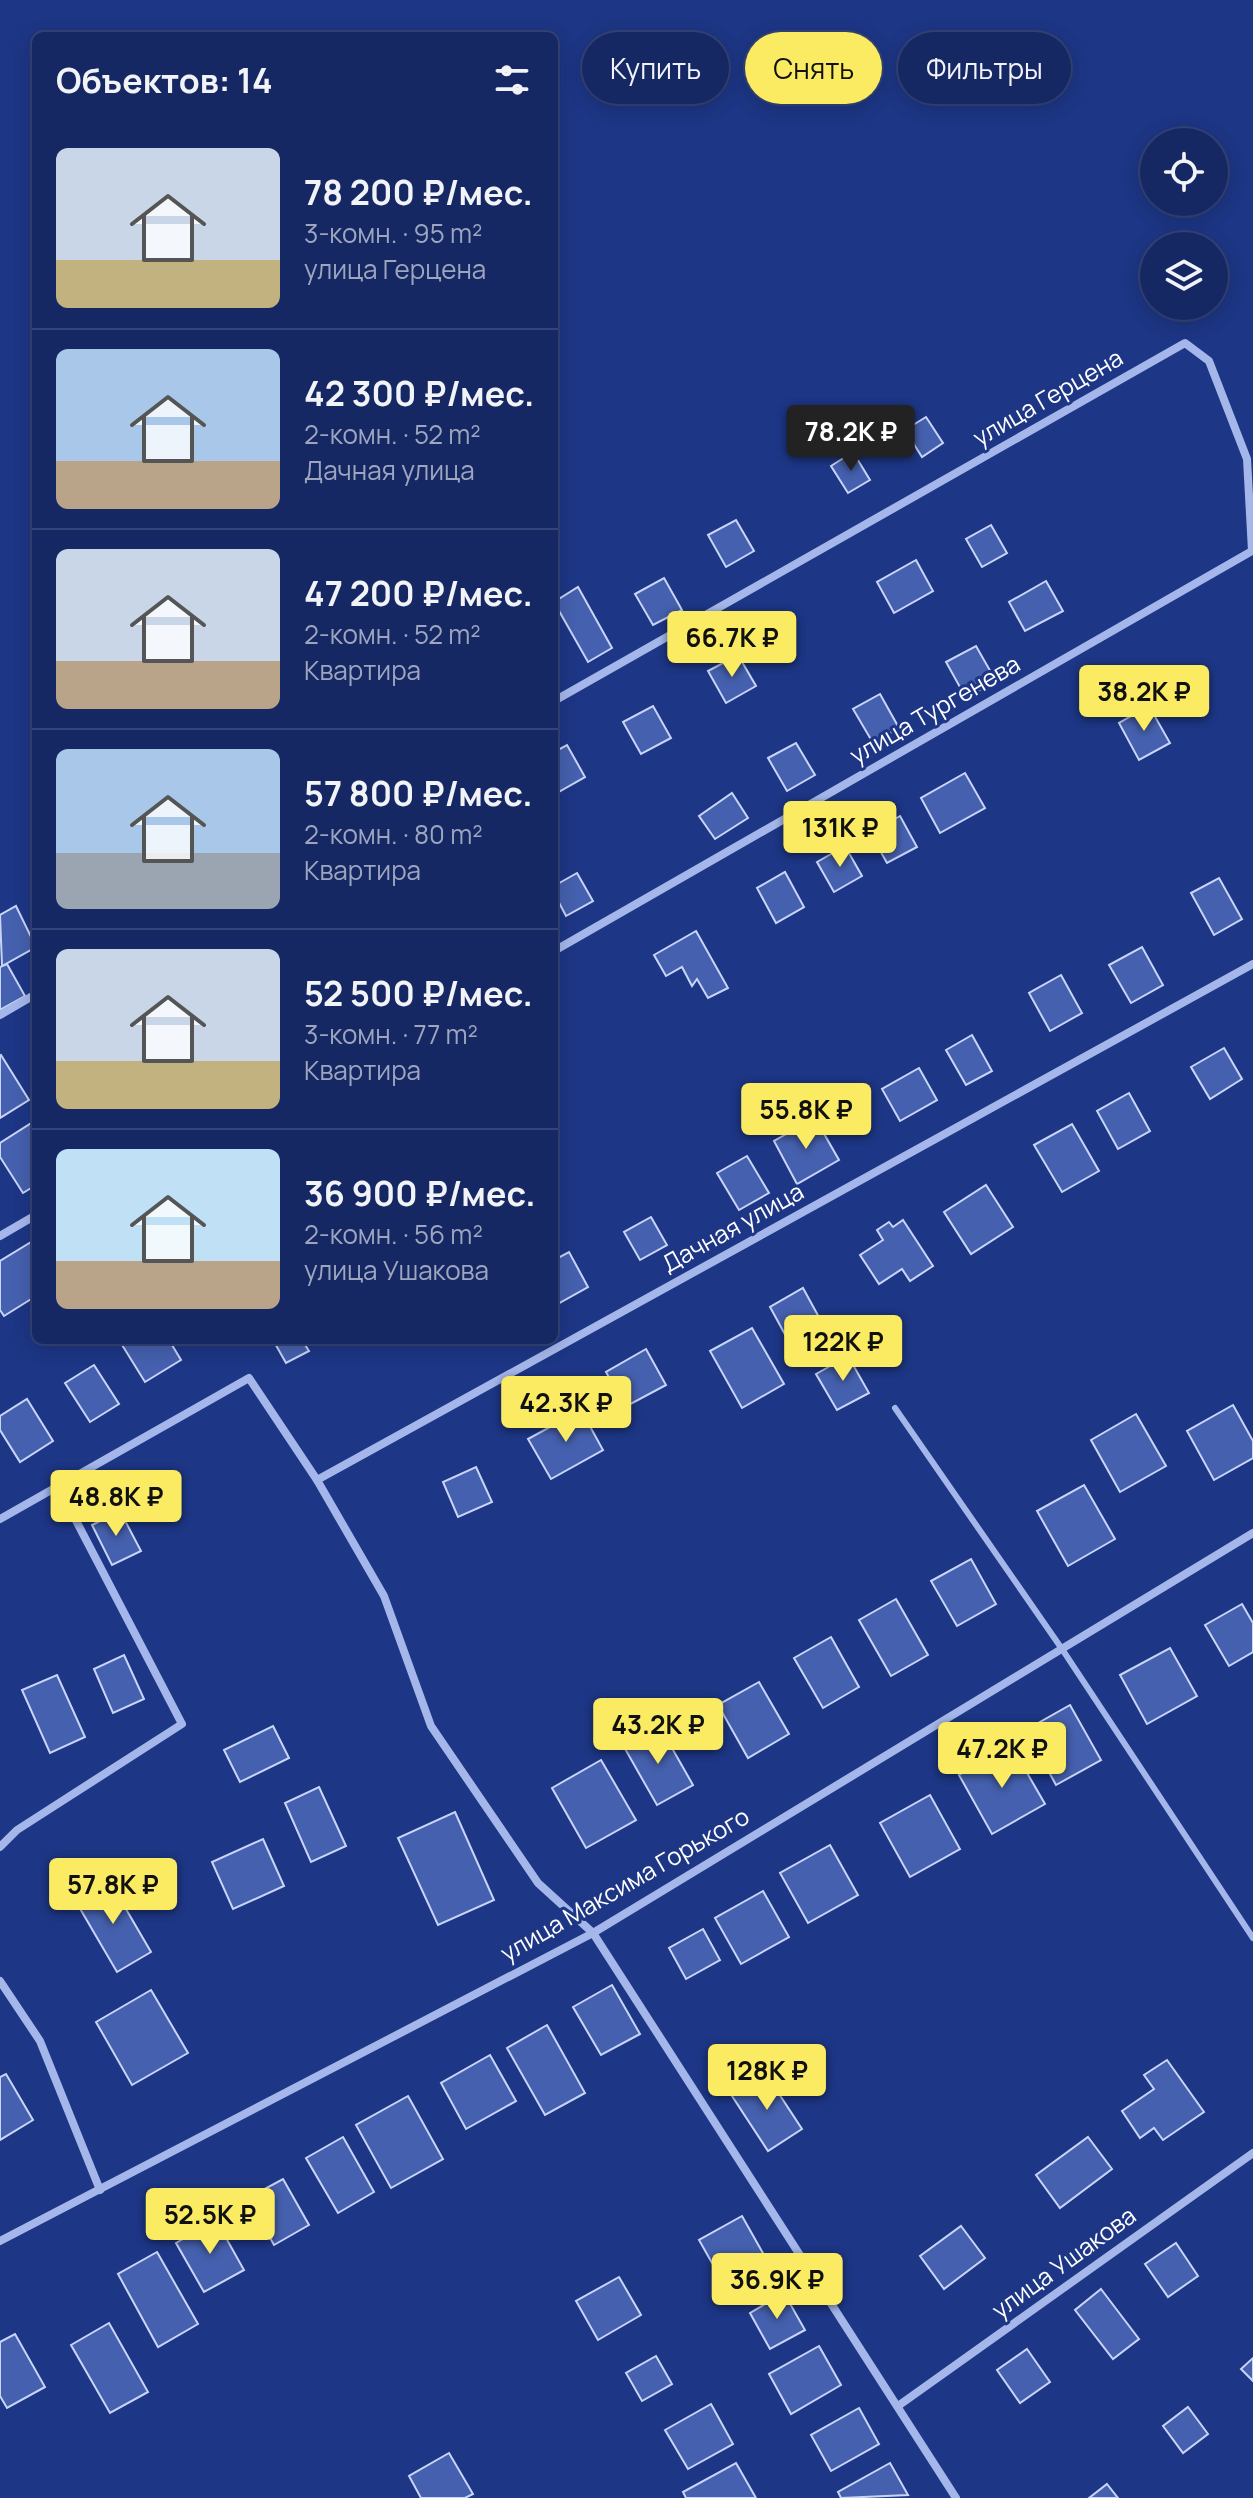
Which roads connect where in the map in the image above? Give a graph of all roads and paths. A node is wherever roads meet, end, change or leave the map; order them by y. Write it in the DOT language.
graph roads {
  1 [pos="1252,551"];
  2 [pos="558,699"];
  3 [pos="558,949"];
  4 [pos="1253,964"];
  5 [pos="32,996"];
  6 [pos="0,1015"];
  7 [pos="32,1217"];
  8 [pos="0,1236"];
  9 [pos="895,1408"];
  10 [pos="317,1480"];
  11 [pos="58,1486"];
  12 [pos="0,1519"];
  13 [pos="1253,1533"];
  14 [pos="1062,1649"];
  15 [pos="0,1847"];
  16 [pos="593,1933"];
  17 [pos="1253,1938"];
  18 [pos="0,1981"];
  19 [pos="1253,2153"];
  20 [pos="100,2190"];
  21 [pos="0,2241"];
  22 [pos="898,2406"];
  23 [pos="956,2498"];
  1 -- 2 [label="street, улица Герцена"];
  1 -- 3 [label="street, улица Тургенева"];
  4 -- 10 [label="street, Дачная улица"];
  5 -- 6 [label="street"];
  7 -- 8 [label="street"];
  9 -- 14 [label="lane"];
  10 -- 11 [label="street"];
  10 -- 16 [label="street"];
  11 -- 12 [label="street"];
  11 -- 15 [label="street"];
  13 -- 14 [label="street, улица Максима Горького"];
  14 -- 16 [label="street, улица Максима Горького"];
  14 -- 17 [label="lane"];
  16 -- 20 [label="street, улица Максима Горького"];
  16 -- 22 [label="street"];
  18 -- 20 [label="street"];
  19 -- 22 [label="street, улица Ушакова"];
  20 -- 21 [label="street, улица Максима Горького"];
  22 -- 23 [label="street"];
}
